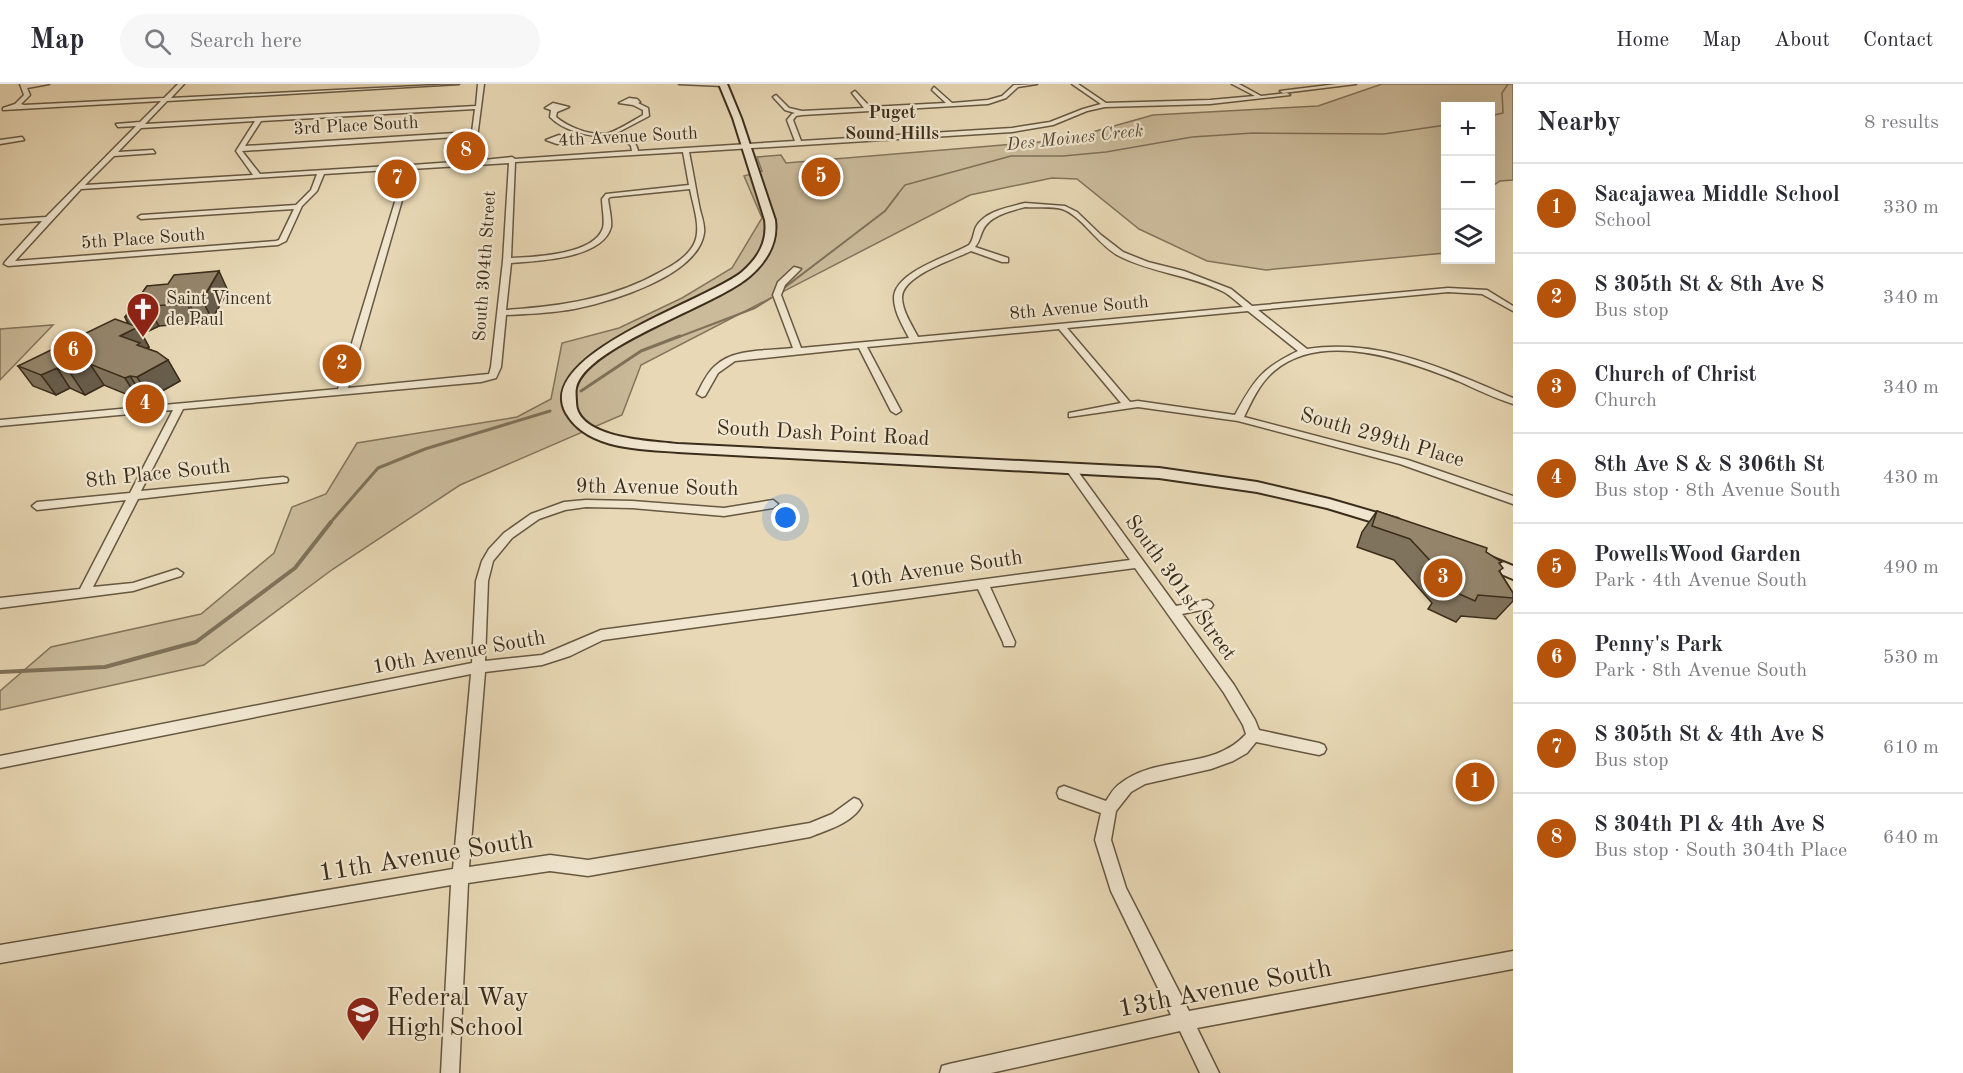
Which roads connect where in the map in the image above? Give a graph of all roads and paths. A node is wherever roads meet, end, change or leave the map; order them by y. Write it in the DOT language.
graph roads {
  1 [pos="46,84"];
  2 [pos="182,84"];
  3 [pos="456,84"];
  4 [pos="482,84"];
  5 [pos="723,84"];
  6 [pos="1034,84"];
  7 [pos="1075,84"];
  8 [pos="1235,84"];
  9 [pos="1353,84"];
  10 [pos="683,85"];
  11 [pos="24,86"];
  12 [pos="933,89"];
  13 [pos="855,93"];
  14 [pos="776,97"];
  15 [pos="1263,97"];
  16 [pos="166,99"];
  17 [pos="1172,102"];
  18 [pos="1205,102"];
  19 [pos="635,104"];
  20 [pos="950,104"];
  21 [pos="1105,105"];
  22 [pos="479,107"];
  23 [pos="868,109"];
  24 [pos="554,110"];
  25 [pos="802,113"];
  26 [pos="259,119"];
  27 [pos="118,125"];
  28 [pos="141,125"];
  29 [pos="575,129"];
  30 [pos="474,134"];
  31 [pos="609,135"];
  32 [pos="557,137"];
  33 [pos="22,139"];
  34 [pos="0,142"];
  35 [pos="799,143"];
  36 [pos="744,146"];
  37 [pos="240,148"];
  38 [pos="685,149"];
  39 [pos="153,152"];
  40 [pos="634,152"];
  41 [pos="112,154"];
  42 [pos="512,159"];
  43 [pos="471,162"];
  44 [pos="409,165"];
  45 [pos="322,171"];
  46 [pos="257,175"];
  47 [pos="81,187"];
  48 [pos="692,187"];
  49 [pos="298,207"];
  50 [pos="141,218"];
  51 [pos="48,219"];
  52 [pos="0,222"];
  53 [pos="970,248"];
  54 [pos="1005,260"];
  55 [pos="507,261"];
  56 [pos="797,269"];
  57 [pos="1251,309"];
  58 [pos="1513,309"];
  59 [pos="502,313"];
  60 [pos="1061,326"];
  61 [pos="915,340"];
  62 [pos="862,345"];
  63 [pos="798,351"];
  64 [pos="1304,351"];
  65 [pos="342,392"];
  66 [pos="702,394"];
  67 [pos="1513,401"];
  68 [pos="1128,405"];
  69 [pos="179,407"];
  70 [pos="896,411"];
  71 [pos="1072,415"];
  72 [pos="1238,418"];
  73 [pos="0,423"];
  74 [pos="1070,468"];
  75 [pos="283,480"];
  76 [pos="133,496"];
  77 [pos="1513,500"];
  78 [pos="773,504"];
  79 [pos="37,506"];
  80 [pos="1402,527"];
  81 [pos="1474,556"];
  82 [pos="1138,563"];
  83 [pos="177,573"];
  84 [pos="1513,573"];
  85 [pos="982,584"];
  86 [pos="84,593"];
  87 [pos="0,603"];
  88 [pos="1207,605"];
  89 [pos="1173,611"];
  90 [pos="1009,642"];
  91 [pos="478,667"];
  92 [pos="1253,735"];
  93 [pos="1319,749"];
  94 [pos="0,762"];
  95 [pos="1064,794"];
  96 [pos="854,805"];
  97 [pos="1109,809"];
  98 [pos="459,876"];
  99 [pos="0,954"];
  100 [pos="1513,960"];
  101 [pos="1185,1021"];
  102 [pos="450,1073"];
  103 [pos="949,1073"];
  104 [pos="1210,1073"];
  1 -- 11 [label="street"];
  2 -- 16 [label="street"];
  3 -- 16 [label="street"];
  4 -- 22 [label="street"];
  5 -- 10 [label="street"];
  5 -- 36 [label="main road, South Dash Point Road"];
  6 -- 20 [label="street"];
  7 -- 21 [label="street"];
  8 -- 15 [label="street"];
  9 -- 15 [label="street, 4th Avenue South"];
  11 -- 16 [label="street"];
  12 -- 20 [label="street"];
  13 -- 23 [label="street"];
  14 -- 25 [label="street"];
  15 -- 18 [label="street, 4th Avenue South"];
  16 -- 28 [label="street"];
  17 -- 18 [label="street, 4th Avenue South"];
  17 -- 18 [label="street, 4th Avenue South"];
  17 -- 21 [label="street, 4th Avenue South"];
  19 -- 31 [label="street"];
  20 -- 23 [label="street"];
  21 -- 35 [label="street, 4th Avenue South"];
  22 -- 26 [label="street"];
  22 -- 30 [label="street"];
  23 -- 25 [label="street"];
  24 -- 29 [label="street"];
  25 -- 35 [label="street"];
  26 -- 28 [label="street"];
  26 -- 37 [label="street"];
  27 -- 28 [label="street"];
  28 -- 41 [label="street"];
  29 -- 31 [label="street"];
  29 -- 32 [label="street"];
  30 -- 37 [label="street, 3rd Place South"];
  30 -- 43 [label="street"];
  31 -- 40 [label="street"];
  33 -- 34 [label="street"];
  35 -- 36 [label="street, 4th Avenue South"];
  36 -- 38 [label="street, 4th Avenue South"];
  36 -- 74 [label="main road, South Dash Point Road"];
  37 -- 46 [label="street"];
  38 -- 40 [label="street, 4th Avenue South"];
  38 -- 48 [label="street"];
  39 -- 41 [label="street"];
  40 -- 42 [label="street, 4th Avenue South"];
  41 -- 47 [label="street"];
  42 -- 43 [label="street, 4th Avenue South"];
  42 -- 55 [label="street, South 304th Street"];
  43 -- 44 [label="street, 4th Avenue South"];
  44 -- 45 [label="street, 4th Avenue South"];
  44 -- 65 [label="street"];
  45 -- 46 [label="street, 4th Avenue South"];
  45 -- 49 [label="street"];
  46 -- 47 [label="street, 4th Avenue South"];
  47 -- 51 [label="street"];
  48 -- 55 [label="street"];
  48 -- 59 [label="street"];
  49 -- 50 [label="street"];
  49 -- 51 [label="street, 5th Place South"];
  51 -- 52 [label="street"];
  53 -- 54 [label="street"];
  53 -- 57 [label="street"];
  53 -- 61 [label="street"];
  55 -- 59 [label="street, South 304th Street"];
  56 -- 63 [label="street"];
  57 -- 58 [label="street, 8th Avenue South"];
  57 -- 60 [label="street, 8th Avenue South"];
  57 -- 64 [label="street"];
  59 -- 65 [label="street, South 304th Street"];
  60 -- 61 [label="street, 8th Avenue South"];
  60 -- 68 [label="street"];
  61 -- 62 [label="street, 8th Avenue South"];
  62 -- 63 [label="street, 8th Avenue South"];
  62 -- 70 [label="street"];
  63 -- 66 [label="street, 8th Avenue South"];
  64 -- 67 [label="street"];
  64 -- 72 [label="street"];
  65 -- 69 [label="street"];
  68 -- 71 [label="street"];
  68 -- 72 [label="street"];
  69 -- 73 [label="street"];
  69 -- 76 [label="street"];
  72 -- 77 [label="street, South 299th Place"];
  74 -- 80 [label="main road, South Dash Point Road"];
  74 -- 82 [label="street, South 301st Street"];
  75 -- 76 [label="street, 8th Place South"];
  76 -- 79 [label="street, 8th Place South"];
  76 -- 86 [label="street"];
  78 -- 91 [label="street, 9th Avenue South"];
  81 -- 84 [label="main road"];
  82 -- 85 [label="street, 10th Avenue South"];
  82 -- 89 [label="street, South 301st Street"];
  83 -- 86 [label="street"];
  85 -- 90 [label="street"];
  85 -- 91 [label="street, 10th Avenue South"];
  86 -- 87 [label="street"];
  88 -- 89 [label="street"];
  89 -- 92 [label="street, South 301st Street"];
  91 -- 94 [label="street, 10th Avenue South"];
  91 -- 98 [label="street"];
  92 -- 93 [label="street"];
  92 -- 97 [label="street"];
  95 -- 97 [label="street"];
  96 -- 98 [label="street, 11th Avenue South"];
  97 -- 101 [label="street"];
  98 -- 99 [label="street, 11th Avenue South"];
  98 -- 102 [label="street"];
  100 -- 101 [label="street, 13th Avenue South"];
  101 -- 103 [label="street, 13th Avenue South"];
  101 -- 104 [label="street"];
}
